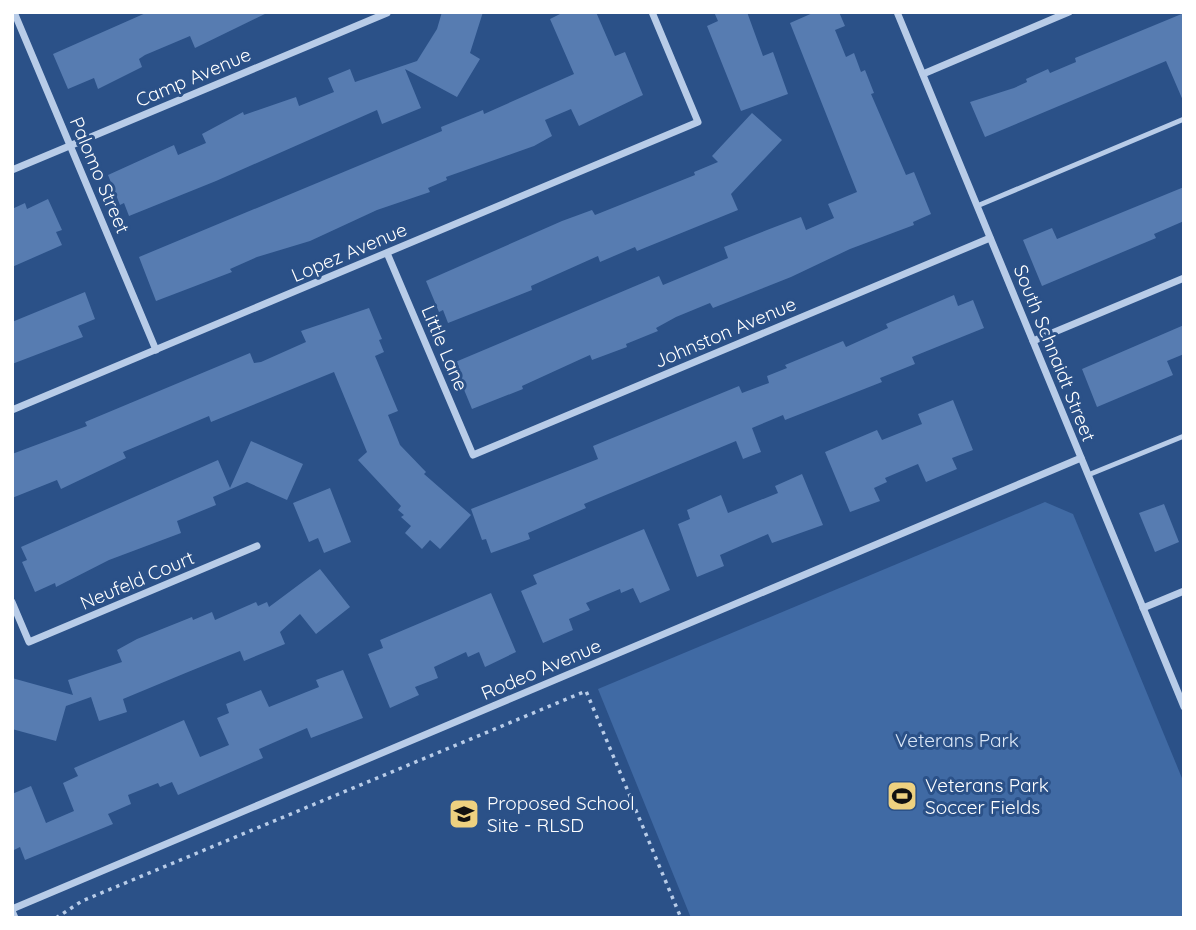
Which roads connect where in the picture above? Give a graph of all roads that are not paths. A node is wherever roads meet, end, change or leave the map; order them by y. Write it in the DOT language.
graph roads {
  1 [pos="14,12"];
  2 [pos="387,12"];
  3 [pos="652,12"];
  4 [pos="897,12"];
  5 [pos="1069,12"];
  6 [pos="923,74"];
  7 [pos="1184,119"];
  8 [pos="70,145"];
  9 [pos="12,170"];
  10 [pos="977,206"];
  11 [pos="990,238"];
  12 [pos="387,253"];
  13 [pos="1184,278"];
  14 [pos="1033,341"];
  15 [pos="156,350"];
  16 [pos="12,410"];
  17 [pos="1184,436"];
  18 [pos="473,455"];
  19 [pos="1081,458"];
  20 [pos="1088,475"];
  21 [pos="257,546"];
  22 [pos="1184,591"];
  23 [pos="12,601"];
  24 [pos="1143,608"];
  25 [pos="1184,707"];
  26 [pos="12,910"];
  27 [pos="15,918"];
  1 -- 8 [label="street, Palomo Street"];
  2 -- 8 [label="street, Camp Avenue"];
  3 -- 12 [label="street, Lopez Avenue"];
  4 -- 6 [label="street, South Schnaidt Street"];
  5 -- 6 [label="street"];
  6 -- 10 [label="street, South Schnaidt Street"];
  7 -- 10 [label="lane"];
  8 -- 9 [label="street, Camp Avenue"];
  8 -- 15 [label="street, Palomo Street"];
  10 -- 11 [label="street, South Schnaidt Street"];
  11 -- 14 [label="street, South Schnaidt Street"];
  11 -- 18 [label="street, Johnston Avenue"];
  12 -- 15 [label="street, Lopez Avenue"];
  12 -- 18 [label="street, Little Lane"];
  13 -- 14 [label="street"];
  14 -- 19 [label="street, South Schnaidt Street"];
  15 -- 16 [label="street, Lopez Avenue"];
  17 -- 20 [label="lane"];
  19 -- 20 [label="street, South Schnaidt Street"];
  19 -- 26 [label="street, Rodeo Avenue"];
  20 -- 24 [label="street, South Schnaidt Street"];
  21 -- 23 [label="street, Neufeld Court"];
  22 -- 24 [label="street"];
  24 -- 25 [label="street, South Schnaidt Street"];
  26 -- 27 [label="street"];
}
